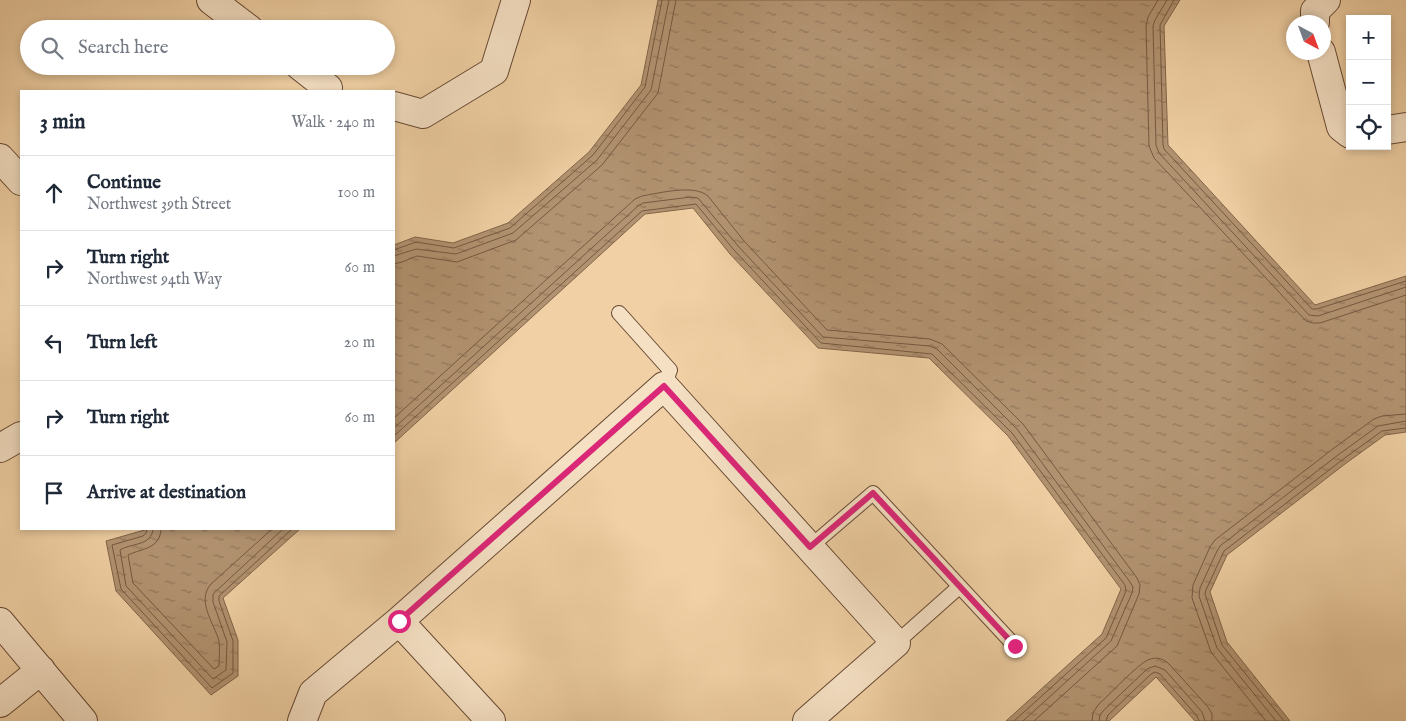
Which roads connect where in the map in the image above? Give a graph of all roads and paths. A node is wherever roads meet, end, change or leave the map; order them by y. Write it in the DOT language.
graph roads {
  1 [pos="211,0"];
  2 [pos="516,0"];
  3 [pos="1326,0"];
  4 [pos="1315,15"];
  5 [pos="237,20"];
  6 [pos="1323,60"];
  7 [pos="312,75"];
  8 [pos="332,90"];
  9 [pos="395,106"];
  10 [pos="1406,127"];
  11 [pos="1391,129"];
  12 [pos="1346,131"];
  13 [pos="0,158"];
  14 [pos="20,181"];
  15 [pos="619,313"];
  16 [pos="664,386"];
  17 [pos="20,437"];
  18 [pos="0,448"];
  19 [pos="810,547"];
  20 [pos="959,586"];
  21 [pos="399,621"];
  22 [pos="0,622"];
  23 [pos="896,642"];
  24 [pos="1015,646"];
  25 [pos="41,670"];
  26 [pos="0,703"];
  27 [pos="83,721"];
  28 [pos="302,721"];
  29 [pos="492,721"];
  30 [pos="808,721"];
  1 -- 5 [label="street"];
  2 -- 9 [label="street"];
  3 -- 4 [label="street"];
  6 -- 12 [label="street"];
  7 -- 8 [label="street"];
  10 -- 11 [label="street"];
  13 -- 14 [label="street"];
  15 -- 16 [label="lane"];
  16 -- 19 [label="street"];
  16 -- 21 [label="street"];
  17 -- 18 [label="street"];
  19 -- 20 [label="lane"];
  19 -- 23 [label="street"];
  20 -- 23 [label="lane"];
  20 -- 24 [label="lane"];
  21 -- 28 [label="street"];
  21 -- 29 [label="street"];
  22 -- 25 [label="street"];
  23 -- 30 [label="street"];
  25 -- 26 [label="street"];
  25 -- 27 [label="street"];
}
